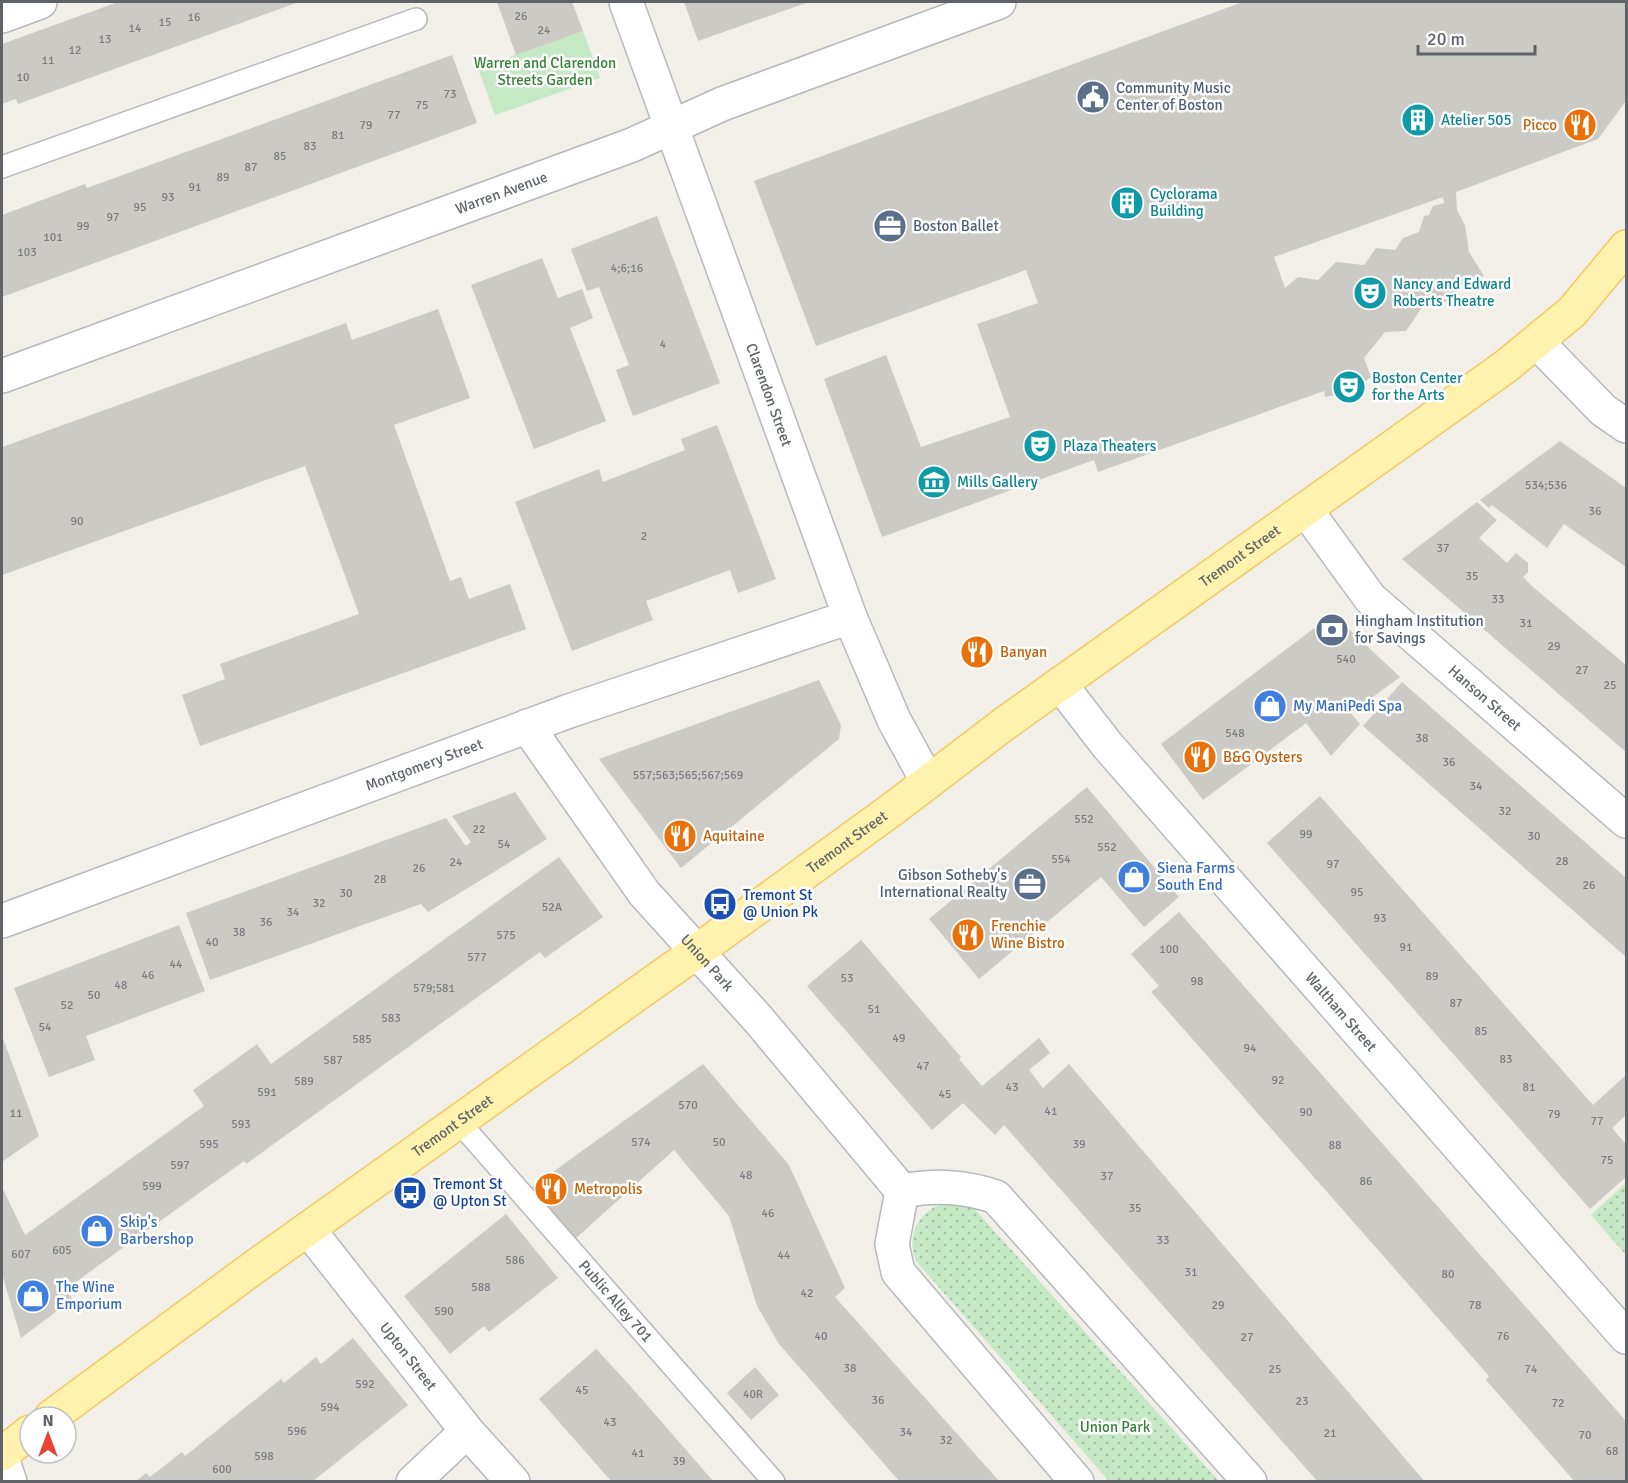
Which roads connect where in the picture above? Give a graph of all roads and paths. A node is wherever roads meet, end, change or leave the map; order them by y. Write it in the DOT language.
graph roads {
  1 [pos="40,2"];
  2 [pos="626,2"];
  3 [pos="999,2"];
  4 [pos="2,16"];
  5 [pos="416,19"];
  6 [pos="671,126"];
  7 [pos="2,167"];
  8 [pos="1626,247"];
  9 [pos="1537,342"];
  10 [pos="2,376"];
  11 [pos="1626,426"];
  12 [pos="1306,510"];
  13 [pos="850,617"];
  14 [pos="1060,684"];
  15 [pos="527,726"];
  16 [pos="928,782"];
  17 [pos="1626,821"];
  18 [pos="2,921"];
  19 [pos="696,952"];
  20 [pos="459,1122"];
  21 [pos="902,1191"];
  22 [pos="308,1229"];
  23 [pos="1626,1337"];
  24 [pos="67,1405"];
  25 [pos="467,1431"];
  26 [pos="18,1442"];
  27 [pos="2,1456"];
  28 [pos="10,1482"];
  29 [pos="413,1482"];
  30 [pos="513,1482"];
  31 [pos="774,1482"];
  32 [pos="1077,1482"];
  33 [pos="1251,1482"];
  1 -- 4 [label="street"];
  2 -- 6 [label="street, Clarendon Street"];
  3 -- 6 [label="street, Warren Avenue"];
  5 -- 7 [label="lane"];
  6 -- 10 [label="street, Warren Avenue"];
  6 -- 13 [label="street, Clarendon Street"];
  8 -- 9 [label="main road, Tremont Street"];
  9 -- 11 [label="street"];
  9 -- 12 [label="main road, Tremont Street"];
  12 -- 14 [label="main road, Tremont Street"];
  12 -- 17 [label="street, Hanson Street"];
  13 -- 15 [label="street, Montgomery Street"];
  13 -- 16 [label="street, Clarendon Street"];
  14 -- 16 [label="main road, Tremont Street"];
  14 -- 23 [label="street, Waltham Street"];
  15 -- 18 [label="street, Montgomery Street"];
  15 -- 19 [label="street, Union Park"];
  16 -- 19 [label="main road, Tremont Street"];
  19 -- 20 [label="main road, Tremont Street"];
  19 -- 21 [label="street, Union Park"];
  20 -- 22 [label="main road, Tremont Street"];
  20 -- 31 [label="lane, Public Alley 701"];
  21 -- 32 [label="street"];
  21 -- 33 [label="street"];
  22 -- 24 [label="main road, Tremont Street"];
  22 -- 25 [label="street, Upton Street"];
  25 -- 29 [label="street"];
  25 -- 30 [label="street, Upton Street"];
  26 -- 27 [label="main road"];
  27 -- 28 [label="street"];
}
